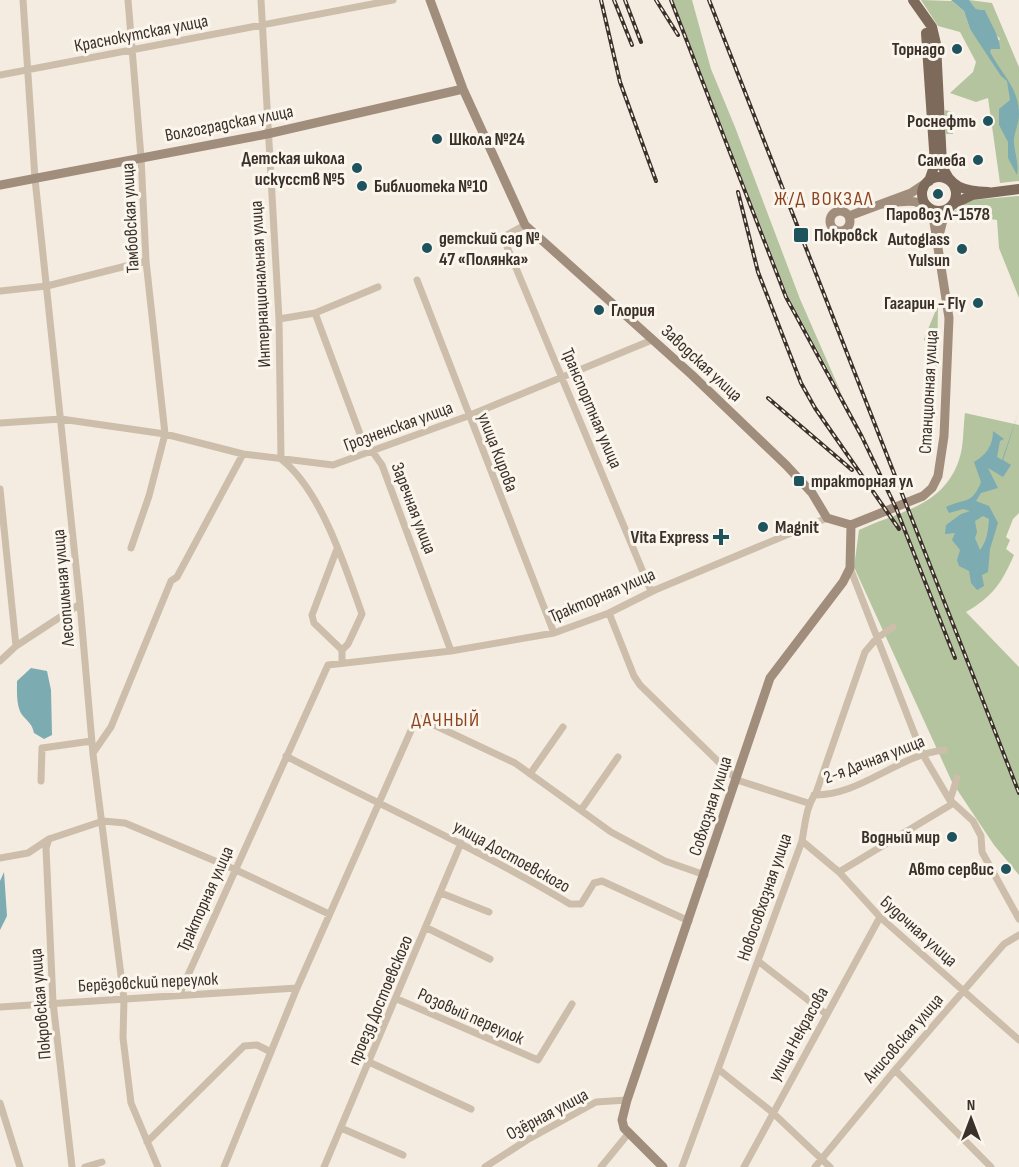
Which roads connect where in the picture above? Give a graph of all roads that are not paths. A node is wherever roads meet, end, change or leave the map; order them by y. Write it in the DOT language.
graph roads {
  1 [pos="22,0"];
  2 [pos="128,0"];
  3 [pos="261,0"];
  4 [pos="393,0"];
  5 [pos="430,0"];
  6 [pos="904,0"];
  7 [pos="912,0"];
  8 [pos="262,24"];
  9 [pos="133,51"];
  10 [pos="29,69"];
  11 [pos="0,75"];
  12 [pos="463,90"];
  13 [pos="267,134"];
  14 [pos="141,157"];
  15 [pos="35,179"];
  16 [pos="929,181"];
  17 [pos="950,181"];
  18 [pos="0,185"];
  19 [pos="1019,189"];
  20 [pos="988,192"];
  21 [pos="884,204"];
  22 [pos="952,205"];
  23 [pos="929,208"];
  24 [pos="849,216"];
  25 [pos="525,225"];
  26 [pos="938,244"];
  27 [pos="146,261"];
  28 [pos="417,280"];
  29 [pos="47,286"];
  30 [pos="378,287"];
  31 [pos="0,291"];
  32 [pos="315,313"];
  33 [pos="279,319"];
  34 [pos="652,340"];
  35 [pos="561,379"];
  36 [pos="468,416"];
  37 [pos="62,419"];
  38 [pos="0,423"];
  39 [pos="165,434"];
  40 [pos="374,451"];
  41 [pos="243,454"];
  42 [pos="281,459"];
  43 [pos="0,489"];
  44 [pos="827,518"];
  45 [pos="851,525"];
  46 [pos="131,548"];
  47 [pos="337,549"];
  48 [pos="850,568"];
  49 [pos="651,591"];
  50 [pos="80,604"];
  51 [pos="609,613"];
  52 [pos="893,627"];
  53 [pos="554,633"];
  54 [pos="876,639"];
  55 [pos="16,646"];
  56 [pos="342,650"];
  57 [pos="452,651"];
  58 [pos="0,661"];
  59 [pos="342,662"];
  60 [pos="562,727"];
  61 [pos="107,733"];
  62 [pos="92,739"];
  63 [pos="944,750"];
  64 [pos="922,753"];
  65 [pos="93,754"];
  66 [pos="286,756"];
  67 [pos="618,757"];
  68 [pos="530,774"];
  69 [pos="957,778"];
  70 [pos="737,780"];
  71 [pos="41,781"];
  72 [pos="814,795"];
  73 [pos="808,803"];
  74 [pos="952,804"];
  75 [pos="377,805"];
  76 [pos="581,810"];
  77 [pos="103,821"];
  78 [pos="49,839"];
  79 [pos="802,841"];
  80 [pos="461,843"];
  81 [pos="0,858"];
  82 [pos="234,869"];
  83 [pos="839,872"];
  84 [pos="705,875"];
  85 [pos="441,893"];
  86 [pos="489,912"];
  87 [pos="329,914"];
  88 [pos="879,917"];
  89 [pos="1019,919"];
  90 [pos="689,921"];
  91 [pos="427,928"];
  92 [pos="1019,935"];
  93 [pos="490,959"];
  94 [pos="758,962"];
  95 [pos="297,988"];
  96 [pos="964,991"];
  97 [pos="179,994"];
  98 [pos="124,999"];
  99 [pos="397,999"];
  100 [pos="53,1002"];
  101 [pos="572,1004"];
  102 [pos="0,1007"];
  103 [pos="826,1014"];
  104 [pos="1019,1041"];
  105 [pos="271,1052"];
  106 [pos="369,1062"];
  107 [pos="718,1069"];
  108 [pos="895,1070"];
  109 [pos="627,1100"];
  110 [pos="0,1103"];
  111 [pos="471,1109"];
  112 [pos="772,1112"];
  113 [pos="341,1128"];
  114 [pos="628,1134"];
  115 [pos="147,1142"];
  116 [pos="404,1155"];
  117 [pos="821,1159"];
  118 [pos="102,1162"];
  119 [pos="498,1164"];
  120 [pos="20,1167"];
  121 [pos="72,1167"];
  122 [pos="85,1167"];
  123 [pos="158,1167"];
  124 [pos="224,1167"];
  125 [pos="324,1167"];
  126 [pos="485,1167"];
  127 [pos="601,1167"];
  128 [pos="663,1167"];
  129 [pos="682,1167"];
  130 [pos="744,1167"];
  131 [pos="815,1167"];
  132 [pos="830,1167"];
  133 [pos="991,1167"];
  1 -- 10 [label="street, Лесопильная улица"];
  2 -- 9 [label="street, Тамбовская улица"];
  3 -- 8 [label="street, Интернациональная улица"];
  4 -- 8 [label="street, Краснокутская улица"];
  5 -- 12 [label="street"];
  6 -- 16 [label="main road"];
  7 -- 17 [label="main road"];
  8 -- 9 [label="street, Краснокутская улица"];
  8 -- 13 [label="street, Интернациональная улица"];
  9 -- 10 [label="street, Краснокутская улица"];
  9 -- 14 [label="street, Тамбовская улица"];
  10 -- 11 [label="street, Краснокутская улица"];
  10 -- 15 [label="street, Лесопильная улица"];
  12 -- 13 [label="street, Волгоградская улица"];
  12 -- 25 [label="street"];
  13 -- 14 [label="street, Волгоградская улица"];
  13 -- 33 [label="street, Интернациональная улица"];
  14 -- 15 [label="street, Волгоградская улица"];
  14 -- 27 [label="street, Тамбовская улица"];
  15 -- 18 [label="street, Волгоградская улица"];
  15 -- 29 [label="street, Лесопильная улица"];
  16 -- 17 [label="main road"];
  16 -- 21 [label="street"];
  16 -- 23 [label="main road"];
  17 -- 20 [label="main road"];
  17 -- 22 [label="main road"];
  19 -- 20 [label="main road"];
  20 -- 22 [label="main road"];
  21 -- 23 [label="street"];
  21 -- 24 [label="street"];
  22 -- 23 [label="main road"];
  22 -- 26 [label="street, Станционная улица"];
  23 -- 26 [label="street, Станционная улица"];
  25 -- 34 [label="street, Заводская улица"];
  25 -- 35 [label="street, Транспортная улица"];
  26 -- 45 [label="street, Станционная улица"];
  27 -- 29 [label="street"];
  27 -- 39 [label="street, Тамбовская улица"];
  28 -- 36 [label="street, улица Кирова"];
  29 -- 31 [label="street"];
  29 -- 37 [label="street, Лесопильная улица"];
  30 -- 32 [label="street"];
  32 -- 33 [label="street"];
  32 -- 40 [label="street, Заречная улица"];
  33 -- 42 [label="street, Интернациональная улица"];
  34 -- 35 [label="street, Грозненская улица"];
  34 -- 44 [label="street, Заводская улица"];
  35 -- 36 [label="street, Грозненская улица"];
  35 -- 49 [label="street, Транспортная улица"];
  36 -- 40 [label="street, Грозненская улица"];
  36 -- 53 [label="street, улица Кирова"];
  37 -- 38 [label="street, Грозненская улица"];
  37 -- 39 [label="street, Грозненская улица"];
  37 -- 50 [label="street, Лесопильная улица"];
  39 -- 41 [label="street, Грозненская улица"];
  39 -- 46 [label="street"];
  40 -- 42 [label="street, Грозненская улица"];
  40 -- 57 [label="street, Заречная улица"];
  41 -- 42 [label="street, Грозненская улица"];
  41 -- 61 [label="street"];
  42 -- 47 [label="street"];
  43 -- 55 [label="street"];
  44 -- 45 [label="street"];
  44 -- 49 [label="street, Тракторная улица"];
  45 -- 48 [label="street"];
  47 -- 56 [label="street"];
  47 -- 56 [label="street"];
  48 -- 54 [label="street"];
  48 -- 70 [label="street, Совхозная улица"];
  49 -- 51 [label="street, Тракторная улица"];
  50 -- 55 [label="street"];
  50 -- 62 [label="street, Лесопильная улица"];
  51 -- 53 [label="street, Тракторная улица"];
  51 -- 70 [label="street, 2-я Дачная улица"];
  52 -- 54 [label="street"];
  53 -- 57 [label="street, Тракторная улица"];
  54 -- 64 [label="street"];
  54 -- 72 [label="street, Новосовхозная улица"];
  55 -- 58 [label="street"];
  56 -- 59 [label="street"];
  57 -- 59 [label="street, Тракторная улица"];
  59 -- 66 [label="street, Тракторная улица"];
  60 -- 68 [label="street"];
  61 -- 62 [label="street"];
  61 -- 65 [label="street"];
  62 -- 65 [label="street, Лесопильная улица"];
  62 -- 71 [label="street"];
  63 -- 64 [label="street, 2-я Дачная улица"];
  64 -- 72 [label="street, 2-я Дачная улица"];
  64 -- 74 [label="street"];
  65 -- 77 [label="street, Лесопильная улица"];
  66 -- 75 [label="street, улица Достоевского"];
  66 -- 82 [label="street, Тракторная улица"];
  67 -- 76 [label="street"];
  68 -- 75 [label="street"];
  68 -- 76 [label="street"];
  69 -- 74 [label="street"];
  70 -- 73 [label="street, 2-я Дачная улица"];
  70 -- 84 [label="street, Совхозная улица"];
  72 -- 73 [label="street, Новосовхозная улица"];
  73 -- 79 [label="street, Новосовхозная улица"];
  74 -- 83 [label="street"];
  74 -- 89 [label="street"];
  75 -- 80 [label="street, улица Достоевского"];
  75 -- 87 [label="street"];
  76 -- 84 [label="street"];
  77 -- 78 [label="street"];
  77 -- 82 [label="street"];
  77 -- 98 [label="street, Лесопильная улица"];
  78 -- 81 [label="street"];
  78 -- 100 [label="street, Покровская улица"];
  79 -- 83 [label="street, Будочная улица"];
  79 -- 94 [label="street, Новосовхозная улица"];
  80 -- 85 [label="street, проезд Достоевского"];
  80 -- 90 [label="street, улица Достоевского"];
  82 -- 87 [label="street"];
  82 -- 97 [label="street, Тракторная улица"];
  83 -- 88 [label="street, Будочная улица"];
  84 -- 90 [label="street, Совхозная улица"];
  85 -- 86 [label="street"];
  85 -- 91 [label="street, проезд Достоевского"];
  87 -- 95 [label="street"];
  88 -- 96 [label="street, Будочная улица"];
  88 -- 103 [label="street, улица Некрасова"];
  90 -- 109 [label="street, Совхозная улица"];
  91 -- 93 [label="street"];
  91 -- 99 [label="street, проезд Достоевского"];
  92 -- 96 [label="street, Анисовская улица"];
  94 -- 103 [label="street"];
  94 -- 107 [label="street, Новосовхозная улица"];
  95 -- 97 [label="street, Берёзовский переулок"];
  95 -- 105 [label="street"];
  96 -- 104 [label="street, Будочная улица"];
  96 -- 108 [label="street, Анисовская улица"];
  97 -- 98 [label="street, Берёзовский переулок"];
  98 -- 100 [label="street, Берёзовский переулок"];
  98 -- 115 [label="street, Лесопильная улица"];
  99 -- 101 [label="street, Розовый переулок"];
  99 -- 106 [label="street, проезд Достоевского"];
  100 -- 102 [label="street, Берёзовский переулок"];
  100 -- 121 [label="street, Покровская улица"];
  103 -- 112 [label="street, улица Некрасова"];
  105 -- 115 [label="street"];
  105 -- 124 [label="street"];
  106 -- 111 [label="street"];
  106 -- 113 [label="street, проезд Достоевского"];
  107 -- 112 [label="street"];
  107 -- 129 [label="street, Новосовхозная улица"];
  108 -- 117 [label="street, Анисовская улица"];
  108 -- 133 [label="street"];
  109 -- 114 [label="street, Совхозная улица"];
  109 -- 119 [label="street, Озёрная улица"];
  110 -- 120 [label="street"];
  112 -- 117 [label="street"];
  112 -- 130 [label="street, улица Некрасова"];
  113 -- 116 [label="street"];
  113 -- 125 [label="street, проезд Достоевского"];
  114 -- 127 [label="street"];
  114 -- 128 [label="street"];
  115 -- 123 [label="street, Лесопильная улица"];
  117 -- 131 [label="street, Анисовская улица"];
  117 -- 132 [label="street"];
  118 -- 122 [label="street"];
  119 -- 126 [label="street, Озёрная улица"];
}
